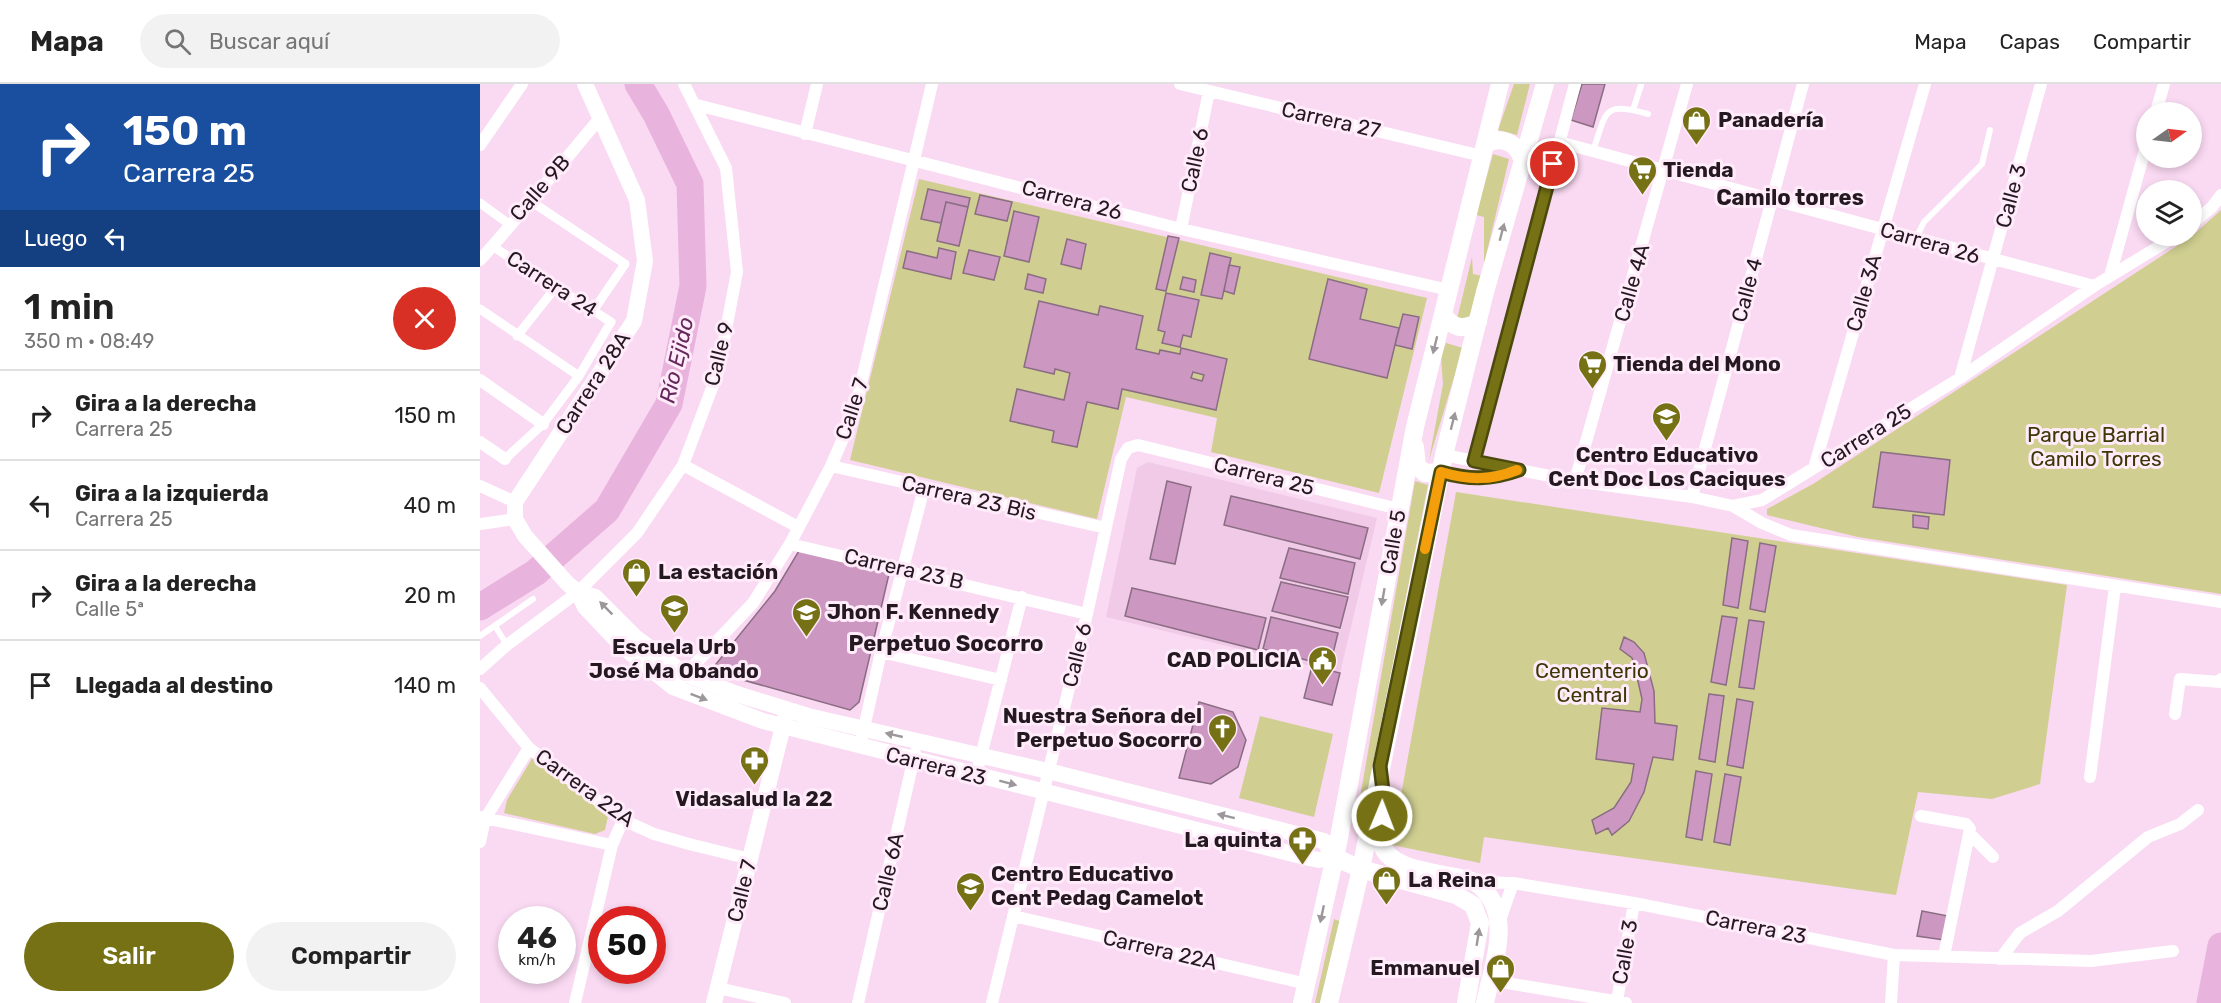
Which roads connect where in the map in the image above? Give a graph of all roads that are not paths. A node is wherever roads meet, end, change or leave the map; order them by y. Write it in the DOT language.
graph roads {
  1 [pos="522,84"];
  2 [pos="585,84"];
  3 [pos="684,84"];
  4 [pos="817,84"];
  5 [pos="932,84"];
  6 [pos="1180,84"];
  7 [pos="1500,84"];
  8 [pos="1545,84"];
  9 [pos="1575,84"];
  10 [pos="1687,84"];
  11 [pos="1803,84"];
  12 [pos="1925,84"];
  13 [pos="2041,84"];
  14 [pos="2164,84"];
  15 [pos="1641,85"];
  16 [pos="1209,91"];
  17 [pos="2159,102"];
  18 [pos="696,105"];
  19 [pos="1633,110"];
  20 [pos="1648,114"];
  21 [pos="601,117"];
  22 [pos="1990,130"];
  23 [pos="804,134"];
  24 [pos="1559,142"];
  25 [pos="480,145"];
  26 [pos="1483,150"];
  27 [pos="1593,151"];
  28 [pos="1522,158"];
  29 [pos="914,159"];
  30 [pos="2140,168"];
  31 [pos="1664,170"];
  32 [pos="2221,195"];
  33 [pos="1771,199"];
  34 [pos="532,202"];
  35 [pos="480,203"];
  36 [pos="2202,216"];
  37 [pos="509,224"];
  38 [pos="1180,229"];
  39 [pos="1883,229"];
  40 [pos="1916,239"];
  41 [pos="492,246"];
  42 [pos="2160,246"];
  43 [pos="480,260"];
  44 [pos="1993,261"];
  45 [pos="2110,276"];
  46 [pos="2094,286"];
  47 [pos="556,287"];
  48 [pos="1449,290"];
  49 [pos="480,309"];
  50 [pos="593,311"];
  51 [pos="1443,314"];
  52 [pos="1478,322"];
  53 [pos="518,336"];
  54 [pos="579,376"];
  55 [pos="1960,378"];
  56 [pos="480,380"];
  57 [pos="543,424"];
  58 [pos="1415,427"];
  59 [pos="480,442"];
  60 [pos="1128,448"];
  61 [pos="505,459"];
  62 [pos="1474,461"];
  63 [pos="1442,463"];
  64 [pos="683,465"];
  65 [pos="831,466"];
  66 [pos="1814,468"];
  67 [pos="1519,470"];
  68 [pos="1575,481"];
  69 [pos="480,486"];
  70 [pos="924,488"];
  71 [pos="1692,497"];
  72 [pos="1733,507"];
  73 [pos="1399,509"];
  74 [pos="515,511"];
  75 [pos="480,524"];
  76 [pos="798,527"];
  77 [pos="1106,528"];
  78 [pos="790,543"];
  79 [pos="902,569"];
  80 [pos="2115,587"];
  81 [pos="578,592"];
  82 [pos="1022,597"];
  83 [pos="533,599"];
  84 [pos="2221,602"];
  85 [pos="1087,614"];
  86 [pos="495,626"];
  87 [pos="480,636"];
  88 [pos="507,645"];
  89 [pos="881,652"];
  90 [pos="480,669"];
  91 [pos="685,674"];
  92 [pos="2221,679"];
  93 [pos="1001,681"];
  94 [pos="672,687"];
  95 [pos="480,688"];
  96 [pos="787,710"];
  97 [pos="2175,714"];
  98 [pos="782,727"];
  99 [pos="864,728"];
  100 [pos="918,741"];
  101 [pos="859,747"];
  102 [pos="529,748"];
  103 [pos="981,755"];
  104 [pos="913,761"];
  105 [pos="1380,766"];
  106 [pos="1048,771"];
  107 [pos="976,775"];
  108 [pos="2090,777"];
  109 [pos="1043,793"];
  110 [pos="2198,810"];
  111 [pos="1921,816"];
  112 [pos="483,818"];
  113 [pos="623,819"];
  114 [pos="1971,835"];
  115 [pos="480,842"];
  116 [pos="1381,842"];
  117 [pos="612,845"];
  118 [pos="1334,857"];
  119 [pos="1993,858"];
  120 [pos="750,859"];
  121 [pos="1361,869"];
  122 [pos="1475,882"];
  123 [pos="1513,883"];
  124 [pos="1634,903"];
  125 [pos="1013,916"];
  126 [pos="1500,920"];
  127 [pos="2173,951"];
  128 [pos="1894,955"];
  129 [pos="1944,956"];
  130 [pos="2000,959"];
  131 [pos="1489,980"];
  132 [pos="1307,984"];
  133 [pos="716,996"];
  134 [pos="1622,1002"];
  135 [pos="575,1003"];
  136 [pos="785,1003"];
  137 [pos="858,1003"];
  138 [pos="992,1003"];
  139 [pos="1302,1003"];
  140 [pos="1329,1003"];
  141 [pos="1466,1003"];
  142 [pos="1485,1003"];
  143 [pos="1891,1003"];
  1 -- 25 [label="street"];
  2 -- 21 [label="street, Carrera 28A"];
  3 -- 18 [label="street, Calle 9"];
  4 -- 23 [label="street"];
  5 -- 29 [label="street, Calle 7"];
  6 -- 16 [label="street, Carrera 27"];
  7 -- 26 [label="main road, Calle 5"];
  8 -- 28 [label="main road, Calle 5"];
  9 -- 24 [label="street"];
  10 -- 31 [label="street, Calle 4A"];
  11 -- 33 [label="street, Calle 4"];
  12 -- 39 [label="street, Calle 3A"];
  13 -- 44 [label="street, Calle 3"];
  14 -- 17 [label="street"];
  15 -- 19 [label="lane"];
  16 -- 26 [label="street, Carrera 27"];
  16 -- 38 [label="street, Calle 6"];
  18 -- 23 [label="street, Carrera 26"];
  18 -- 64 [label="street, Calle 9"];
  19 -- 20 [label="lane"];
  19 -- 27 [label="lane"];
  21 -- 34 [label="street, Calle 9B"];
  21 -- 74 [label="street, Carrera 28A"];
  22 -- 40 [label="lane"];
  23 -- 29 [label="street, Carrera 26"];
  24 -- 27 [label="street, Carrera 26"];
  24 -- 62 [label="street"];
  26 -- 28 [label="main road"];
  26 -- 48 [label="main road, Calle 5"];
  27 -- 31 [label="street, Carrera 26"];
  52 -- 28 [label="main road, Calle 5, one-way"];
  29 -- 38 [label="street, Carrera 26"];
  29 -- 65 [label="street, Calle 7"];
  30 -- 45 [label="street"];
  31 -- 33 [label="street, Carrera 26"];
  31 -- 68 [label="street, Calle 4A"];
  32 -- 36 [label="street"];
  33 -- 39 [label="street, Carrera 26"];
  33 -- 71 [label="street, Calle 4"];
  34 -- 37 [label="street, Calle 9B"];
  34 -- 50 [label="street"];
  35 -- 37 [label="street"];
  37 -- 41 [label="street, Calle 9B"];
  38 -- 48 [label="street, Carrera 26"];
  39 -- 40 [label="street, Carrera 26"];
  39 -- 66 [label="street, Calle 3A"];
  40 -- 44 [label="street, Carrera 26"];
  41 -- 43 [label="street, Calle 9B"];
  41 -- 47 [label="street, Carrera 24"];
  42 -- 45 [label="street, Carrera 25"];
  44 -- 46 [label="street, Carrera 26"];
  44 -- 55 [label="street, Calle 3"];
  45 -- 46 [label="street, Carrera 25"];
  46 -- 55 [label="street, Carrera 25"];
  47 -- 50 [label="street, Carrera 24"];
  47 -- 53 [label="street"];
  48 -- 51 [label="main road, Calle 5"];
  49 -- 53 [label="street"];
  50 -- 54 [label="street, Carrera 24"];
  51 -- 52 [label="main road"];
  51 -- 58 [label="main road, Calle 5, one-way"];
  63 -- 52 [label="main road, Calle 5, one-way"];
  53 -- 54 [label="street"];
  54 -- 57 [label="street"];
  55 -- 66 [label="street, Carrera 25"];
  56 -- 57 [label="street"];
  57 -- 61 [label="street"];
  58 -- 63 [label="main road"];
  58 -- 73 [label="main road, Calle 5"];
  59 -- 61 [label="street"];
  60 -- 73 [label="street, Carrera 25"];
  60 -- 77 [label="street, Calle 6"];
  62 -- 63 [label="street, Carrera 25"];
  62 -- 67 [label="street, Carrera 25"];
  63 -- 67 [label="street, Carrera 25"];
  63 -- 105 [label="main road, Calle 5"];
  64 -- 76 [label="street"];
  64 -- 81 [label="street, Calle 9"];
  65 -- 70 [label="street, Carrera 23 Bis"];
  65 -- 76 [label="street, Calle 7"];
  66 -- 72 [label="street, Carrera 25"];
  67 -- 68 [label="street, Carrera 25"];
  68 -- 71 [label="street, Carrera 25"];
  69 -- 74 [label="street"];
  70 -- 77 [label="street, Carrera 23 Bis"];
  70 -- 79 [label="street"];
  71 -- 72 [label="street, Carrera 25"];
  72 -- 80 [label="street"];
  73 -- 118 [label="main road, Calle 5, one-way"];
  74 -- 75 [label="street"];
  74 -- 81 [label="street, Carrera 23"];
  76 -- 78 [label="street, Calle 7"];
  77 -- 85 [label="street, Calle 6"];
  78 -- 79 [label="street, Carrera 23 B"];
  78 -- 91 [label="street, Calle 7"];
  79 -- 82 [label="street, Carrera 23 B"];
  79 -- 89 [label="street"];
  80 -- 84 [label="street"];
  80 -- 108 [label="street"];
  81 -- 88 [label="street, Calle 9"];
  91 -- 81 [label="street, Carrera 23, one-way"];
  81 -- 94 [label="street, Carrera 23"];
  82 -- 85 [label="street, Carrera 23 B"];
  82 -- 93 [label="street"];
  83 -- 86 [label="lane"];
  85 -- 106 [label="street, Calle 6"];
  86 -- 87 [label="lane"];
  86 -- 88 [label="lane"];
  88 -- 90 [label="street, Calle 9"];
  89 -- 93 [label="street"];
  89 -- 99 [label="street"];
  91 -- 94 [label="street, Calle 7"];
  91 -- 96 [label="street, Carrera 23"];
  92 -- 97 [label="street"];
  93 -- 103 [label="street"];
  94 -- 98 [label="street, Carrera 23, one-way"];
  95 -- 102 [label="street, Carrera 22A"];
  96 -- 98 [label="street, Calle 7"];
  96 -- 99 [label="street, Carrera 23"];
  98 -- 101 [label="street, Carrera 23"];
  98 -- 120 [label="street, Calle 7"];
  100 -- 99 [label="street, Carrera 23, one-way"];
  99 -- 101 [label="street"];
  100 -- 103 [label="street, Carrera 23"];
  100 -- 104 [label="street, Calle 6A"];
  101 -- 104 [label="street, Carrera 23"];
  102 -- 112 [label="street"];
  102 -- 113 [label="street, Carrera 22A"];
  103 -- 106 [label="street, Carrera 23"];
  103 -- 107 [label="street"];
  104 -- 107 [label="street, Carrera 23"];
  104 -- 137 [label="street, Calle 6A"];
  105 -- 116 [label="main road, Calle 5"];
  105 -- 121 [label="main road, Calle 5"];
  106 -- 109 [label="street, Calle 6"];
  118 -- 106 [label="street, Carrera 23, one-way"];
  107 -- 109 [label="street, Carrera 23, one-way"];
  109 -- 118 [label="street, Carrera 23"];
  109 -- 125 [label="street, Calle 6"];
  110 -- 130 [label="street"];
  111 -- 114 [label="street"];
  112 -- 115 [label="street"];
  112 -- 117 [label="street"];
  113 -- 117 [label="street"];
  113 -- 120 [label="street, Carrera 22A"];
  114 -- 119 [label="street"];
  114 -- 129 [label="street"];
  116 -- 122 [label="main road, Carrera 23"];
  117 -- 135 [label="street"];
  118 -- 121 [label="main road, Carrera 23"];
  118 -- 132 [label="main road, Calle 5, one-way"];
  120 -- 133 [label="street, Calle 7"];
  121 -- 140 [label="main road, Calle 5"];
  141 -- 121 [label="main road, Carrera 23, one-way"];
  122 -- 123 [label="street, Carrera 23"];
  122 -- 126 [label="main road"];
  123 -- 124 [label="street, Carrera 23"];
  123 -- 126 [label="street"];
  124 -- 128 [label="street, Carrera 23"];
  124 -- 134 [label="street, Calle 3"];
  125 -- 132 [label="street, Carrera 22A"];
  125 -- 138 [label="street, Calle 6"];
  126 -- 131 [label="main road"];
  127 -- 130 [label="street, Carrera 23"];
  128 -- 129 [label="street, Carrera 23"];
  128 -- 143 [label="street"];
  129 -- 130 [label="street, Carrera 23"];
  131 -- 134 [label="street"];
  131 -- 142 [label="main road"];
  132 -- 139 [label="main road, Calle 5"];
  133 -- 136 [label="street"];
}
